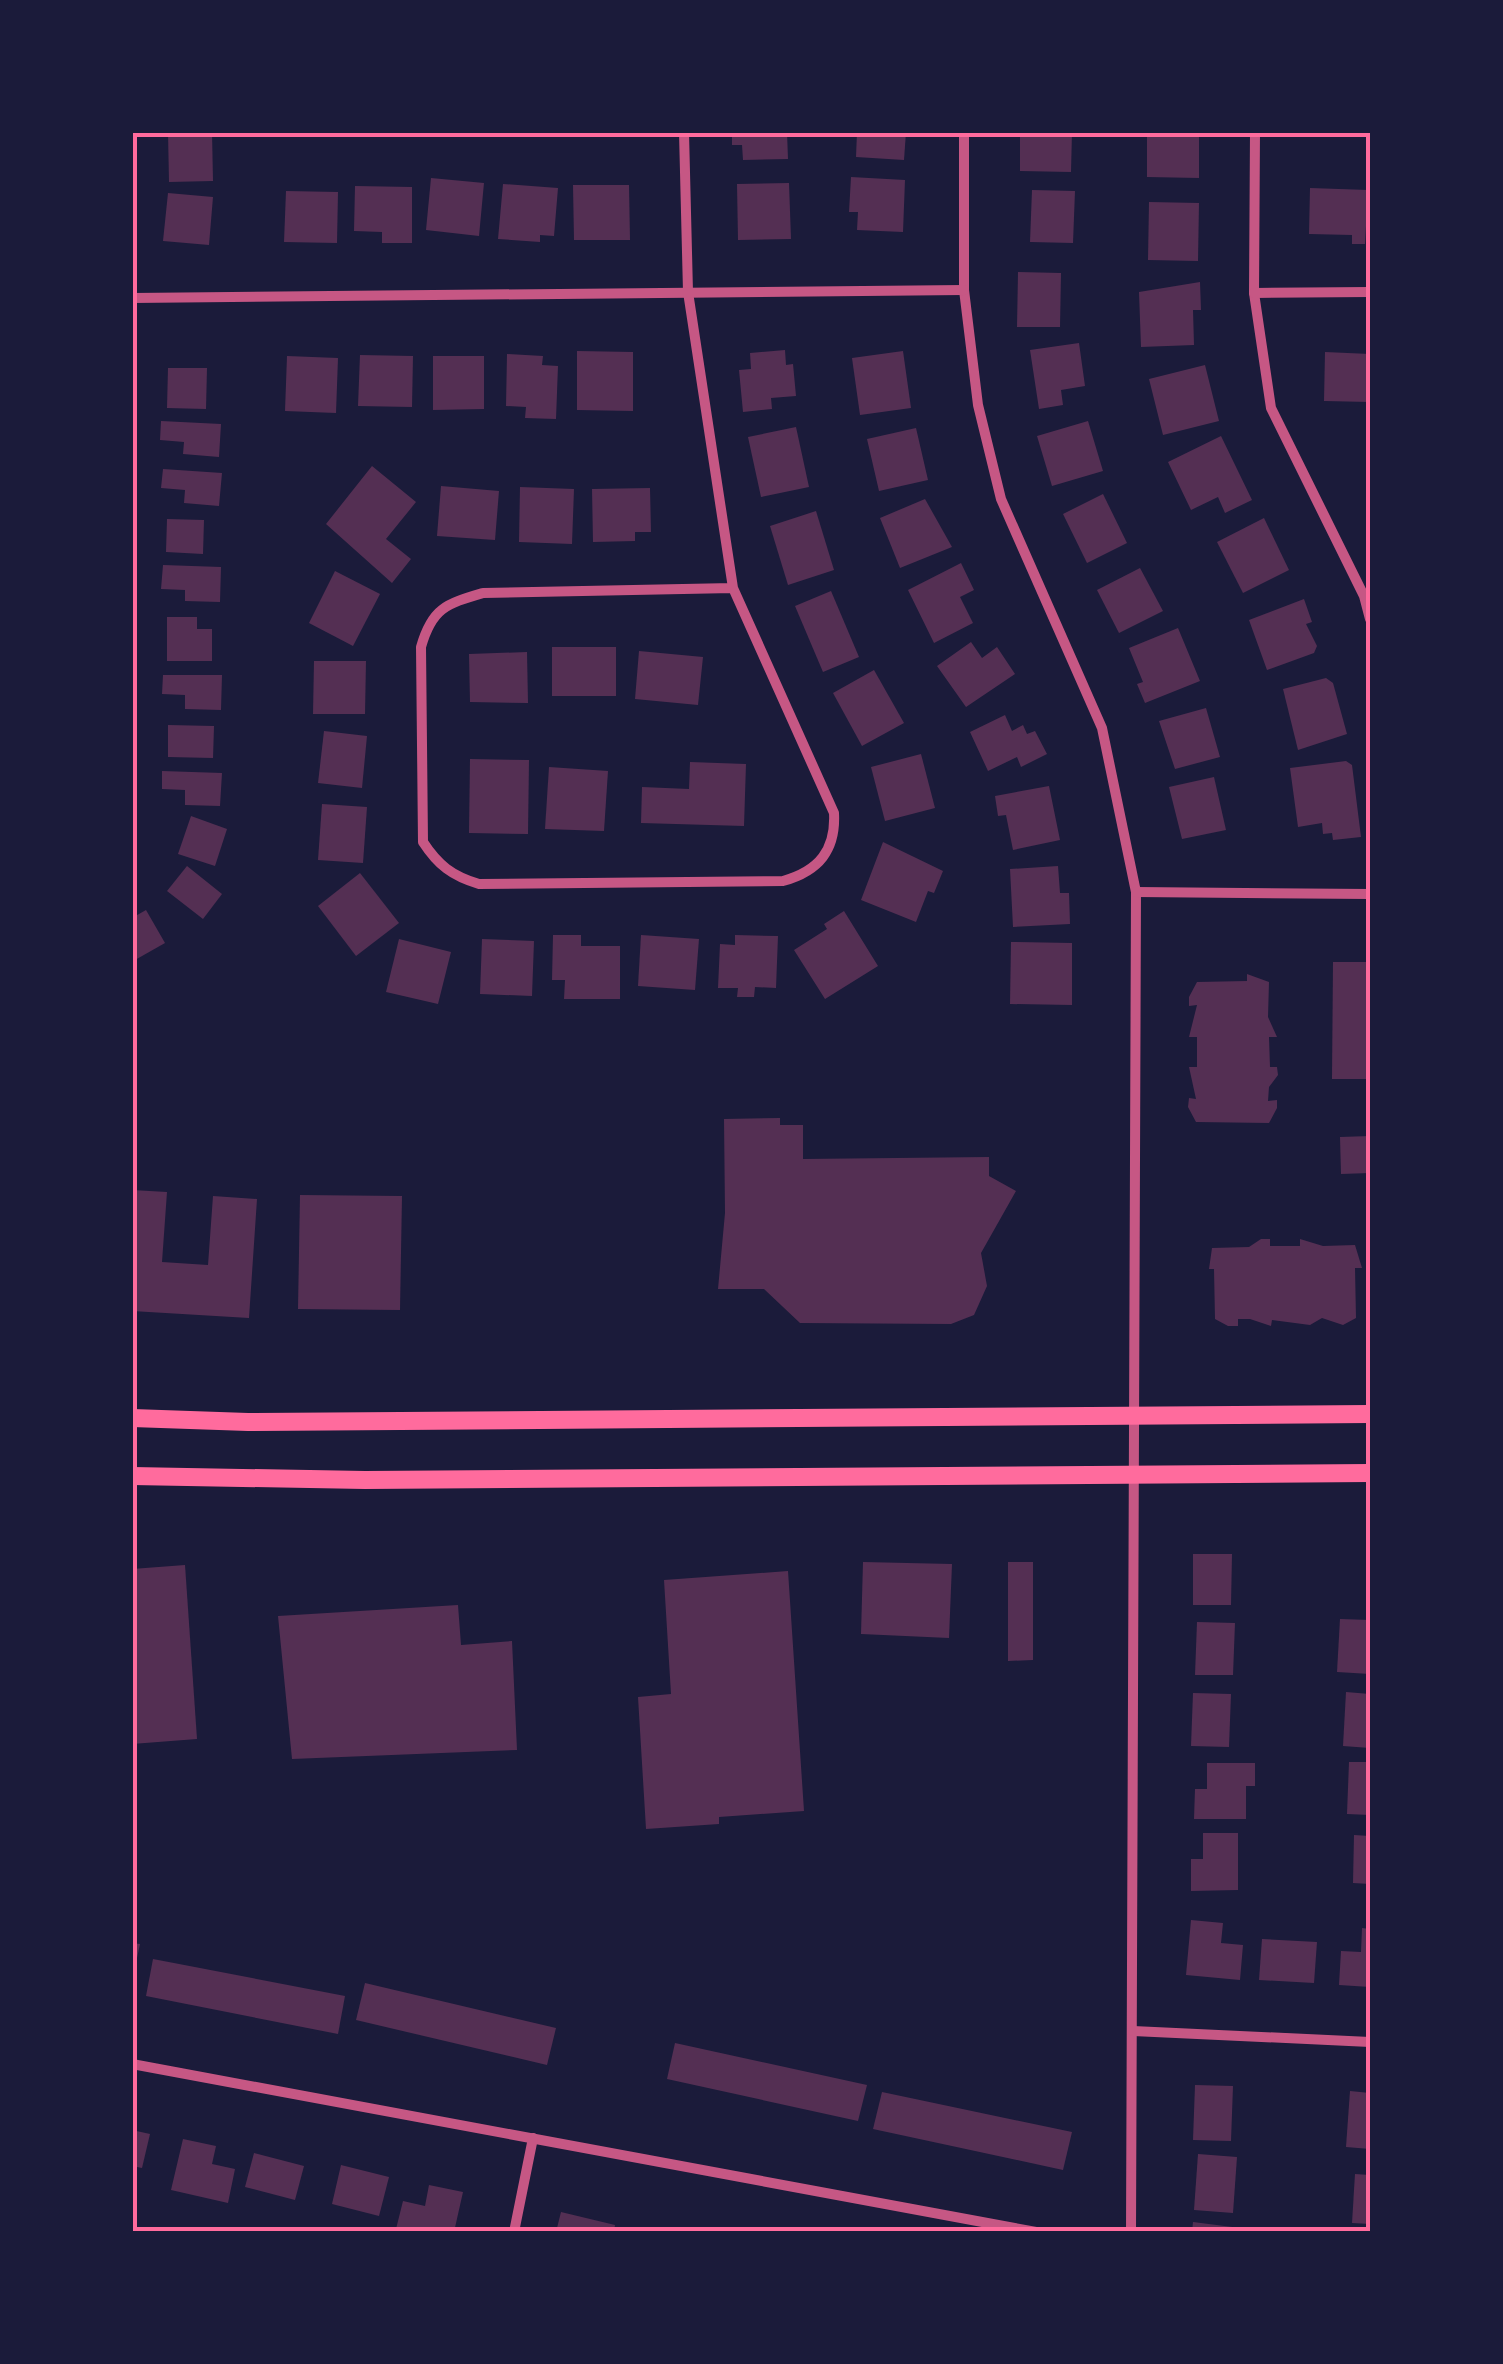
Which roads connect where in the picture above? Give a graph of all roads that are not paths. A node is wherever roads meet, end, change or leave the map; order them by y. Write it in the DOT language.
graph roads {
  1 [pos="684,132"];
  2 [pos="964,132"];
  3 [pos="1255,132"];
  4 [pos="964,290"];
  5 [pos="688,292"];
  6 [pos="1370,292"];
  7 [pos="1254,293"];
  8 [pos="132,298"];
  9 [pos="732,588"];
  10 [pos="1367,596"];
  11 [pos="1370,619"];
  12 [pos="1136,892"];
  13 [pos="1370,894"];
  14 [pos="1131,1414"];
  15 [pos="1370,1414"];
  16 [pos="132,1418"];
  17 [pos="1370,1473"];
  18 [pos="1132,1475"];
  19 [pos="132,1476"];
  20 [pos="1133,2031"];
  21 [pos="1370,2042"];
  22 [pos="132,2064"];
  23 [pos="533,2138"];
  24 [pos="514,2232"];
  25 [pos="1036,2232"];
  26 [pos="1130,2232"];
  1 -- 5 [label="street"];
  2 -- 4 [label="street"];
  3 -- 7 [label="street"];
  4 -- 5 [label="street"];
  4 -- 12 [label="street"];
  5 -- 8 [label="street"];
  5 -- 9 [label="street"];
  6 -- 7 [label="street"];
  7 -- 10 [label="street"];
  9 -- 9 [label="street"];
  10 -- 11 [label="street"];
  12 -- 13 [label="street"];
  12 -- 14 [label="street"];
  14 -- 15 [label="main road"];
  14 -- 16 [label="main road"];
  14 -- 18 [label="street"];
  17 -- 18 [label="main road"];
  18 -- 19 [label="main road"];
  18 -- 20 [label="street"];
  20 -- 21 [label="street"];
  20 -- 26 [label="street"];
  22 -- 23 [label="street"];
  23 -- 24 [label="street"];
  23 -- 25 [label="street"];
}
